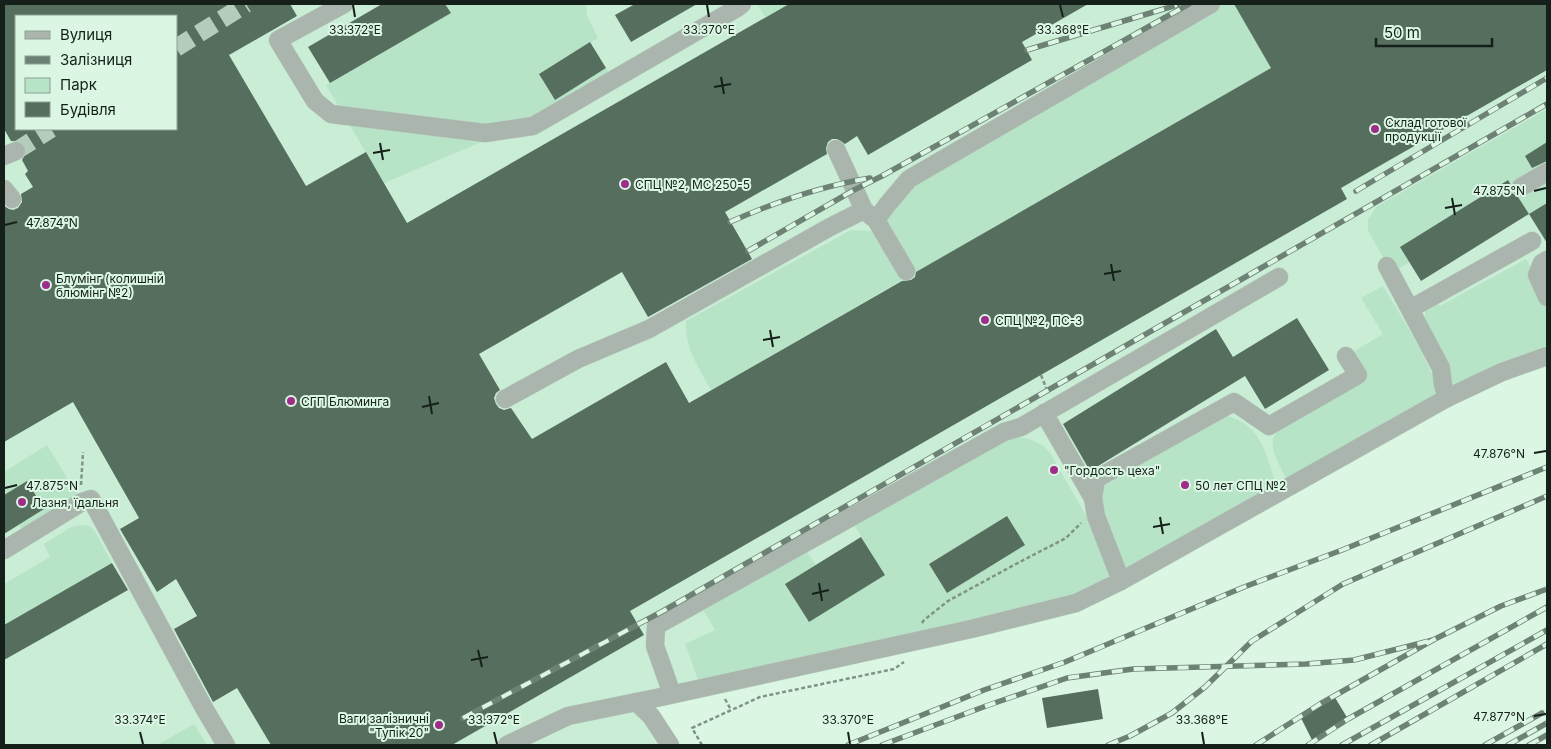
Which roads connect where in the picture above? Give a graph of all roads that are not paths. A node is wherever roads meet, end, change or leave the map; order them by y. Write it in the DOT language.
graph roads {
  1 [pos="344,4"];
  2 [pos="742,4"];
  3 [pos="1211,4"];
  4 [pos="836,149"];
  5 [pos="1547,172"];
  6 [pos="1521,187"];
  7 [pos="870,215"];
  8 [pos="1532,241"];
  9 [pos="1547,260"];
  10 [pos="1387,266"];
  11 [pos="906,271"];
  12 [pos="1279,277"];
  13 [pos="1547,297"];
  14 [pos="1410,309"];
  15 [pos="1346,356"];
  16 [pos="1547,356"];
  17 [pos="1447,398"];
  18 [pos="505,399"];
  19 [pos="1044,413"];
  20 [pos="1093,498"];
  21 [pos="4,550"];
  22 [pos="1121,581"];
  23 [pos="672,694"];
  24 [pos="636,702"];
  25 [pos="226,745"];
  26 [pos="507,745"];
  27 [pos="670,745"];
  1 -- 2 [label="lane"];
  3 -- 7 [label="lane"];
  4 -- 7 [label="lane"];
  5 -- 6 [label="lane"];
  7 -- 11 [label="lane"];
  7 -- 18 [label="lane"];
  8 -- 14 [label="lane"];
  9 -- 13 [label="lane"];
  10 -- 14 [label="lane"];
  12 -- 19 [label="lane"];
  14 -- 17 [label="lane"];
  15 -- 20 [label="lane"];
  16 -- 17 [label="lane"];
  17 -- 22 [label="lane"];
  19 -- 20 [label="lane"];
  19 -- 23 [label="lane"];
  20 -- 22 [label="lane"];
  21 -- 25 [label="lane"];
  22 -- 23 [label="lane"];
  23 -- 24 [label="lane"];
  24 -- 26 [label="lane"];
  24 -- 27 [label="lane"];
}
